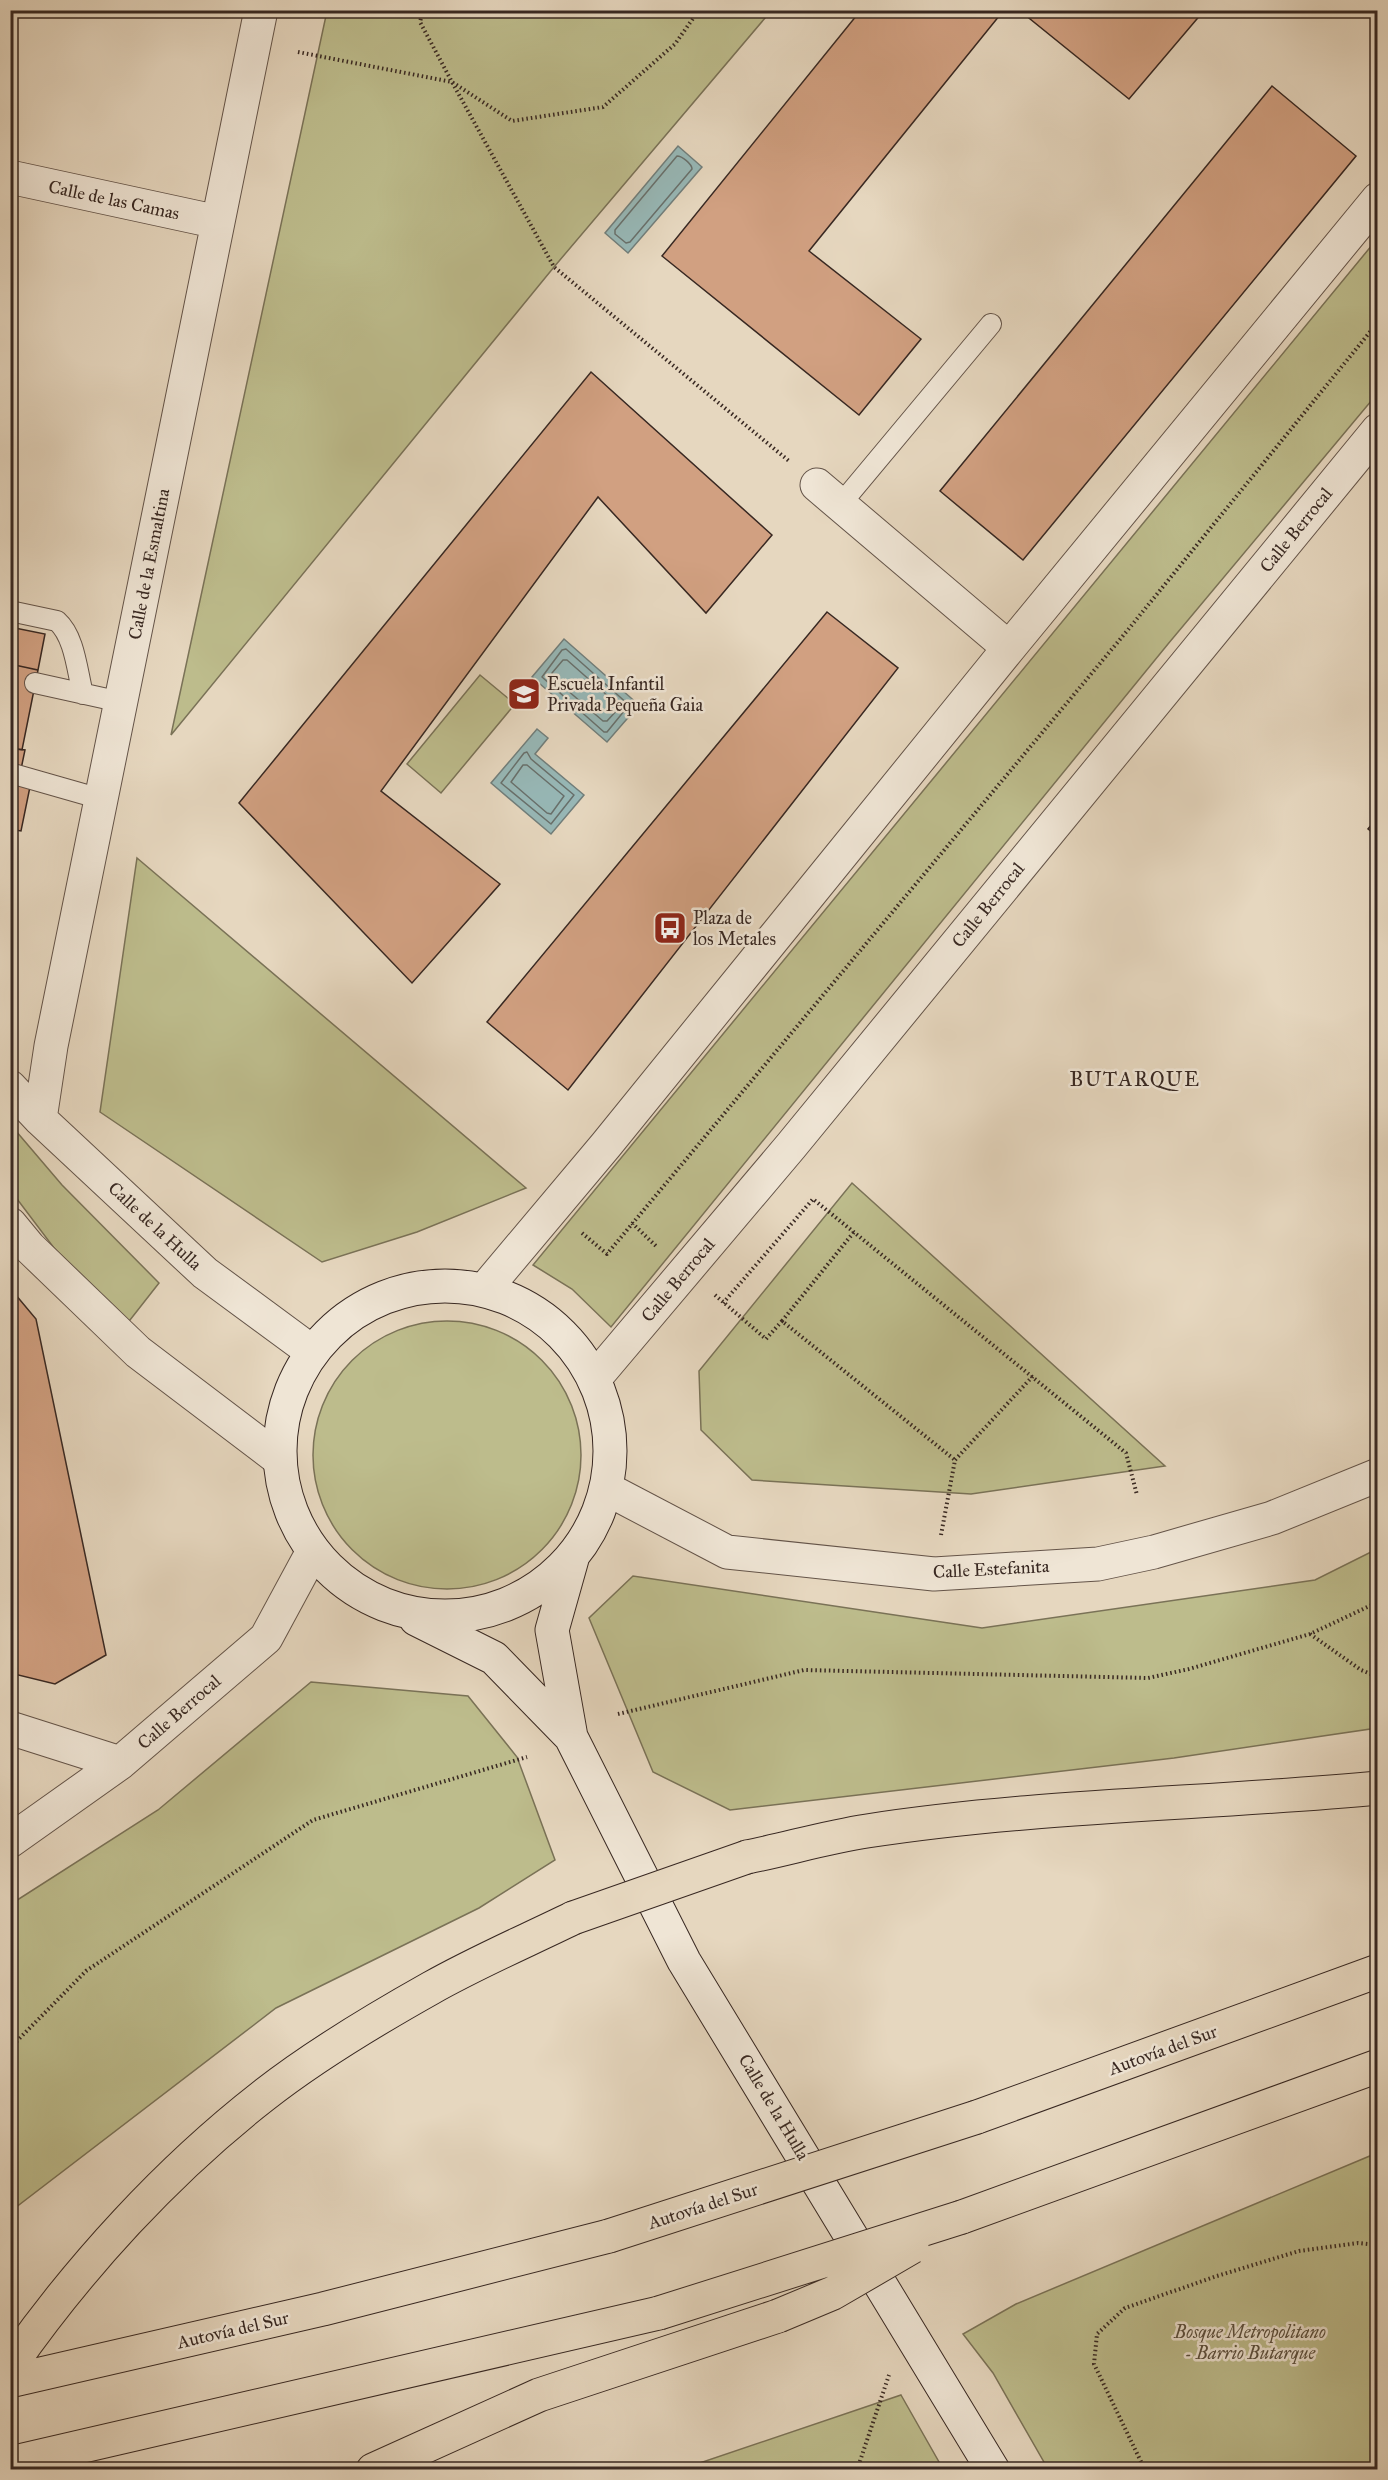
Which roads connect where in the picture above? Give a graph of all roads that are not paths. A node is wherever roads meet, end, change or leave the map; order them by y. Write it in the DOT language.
graph roads {
  1 [pos="261,10"];
  2 [pos="10,177"];
  3 [pos="1377,200"];
  4 [pos="218,222"];
  5 [pos="991,324"];
  6 [pos="1377,430"];
  7 [pos="829,495"];
  8 [pos="10,611"];
  9 [pos="1009,648"];
  10 [pos="35,683"];
  11 [pos="83,694"];
  12 [pos="121,702"];
  13 [pos="10,773"];
  14 [pos="101,800"];
  15 [pos="10,1087"];
  16 [pos="40,1119"];
  17 [pos="10,1224"];
  18 [pos="485,1288"];
  19 [pos="311,1350"];
  20 [pos="595,1378"];
  21 [pos="279,1459"];
  22 [pos="1377,1475"];
  23 [pos="607,1489"];
  24 [pos="313,1551"];
  25 [pos="572,1559"];
  26 [pos="398,1611"];
  27 [pos="10,1728"];
  28 [pos="571,1737"];
  29 [pos="120,1763"];
  30 [pos="1377,1788"];
  31 [pos="10,1841"];
  32 [pos="1377,1971"];
  33 [pos="1377,2066"];
  34 [pos="962,2217"];
  35 [pos="10,2367"];
  36 [pos="10,2380"];
  37 [pos="10,2463"];
  38 [pos="373,2469"];
  39 [pos="993,2469"];
  1 -- 4 [label="street, Calle de la Esmaltina"];
  2 -- 4 [label="street, Calle de las Camas"];
  3 -- 9 [label="street"];
  4 -- 12 [label="street, Calle de la Esmaltina"];
  5 -- 7 [label="lane"];
  6 -- 20 [label="street, Calle Berrocal"];
  7 -- 9 [label="street"];
  8 -- 11 [label="lane"];
  9 -- 18 [label="street"];
  10 -- 11 [label="lane"];
  11 -- 12 [label="lane"];
  12 -- 14 [label="street, Calle de la Esmaltina"];
  13 -- 14 [label="lane"];
  14 -- 16 [label="street, Calle de la Esmaltina"];
  15 -- 16 [label="street, Calle de la Hulla"];
  16 -- 19 [label="street, Calle de la Hulla"];
  17 -- 21 [label="street"];
  18 -- 19 [label="street"];
  18 -- 20 [label="street"];
  19 -- 21 [label="street"];
  20 -- 23 [label="street"];
  21 -- 24 [label="street"];
  22 -- 23 [label="street, Calle Estefanita"];
  23 -- 25 [label="street"];
  24 -- 26 [label="street"];
  24 -- 29 [label="street, Calle Berrocal"];
  25 -- 26 [label="street"];
  25 -- 28 [label="street"];
  26 -- 28 [label="street"];
  27 -- 29 [label="street"];
  28 -- 39 [label="street, Calle de la Hulla"];
  29 -- 31 [label="street, Calle Berrocal"];
  30 -- 35 [label="highway, bridge"];
  32 -- 36 [label="highway, Autovía del Sur, bridge"];
  33 -- 34 [label="highway"];
  34 -- 37 [label="highway, bridge"];
  34 -- 38 [label="highway, bridge"];
}
